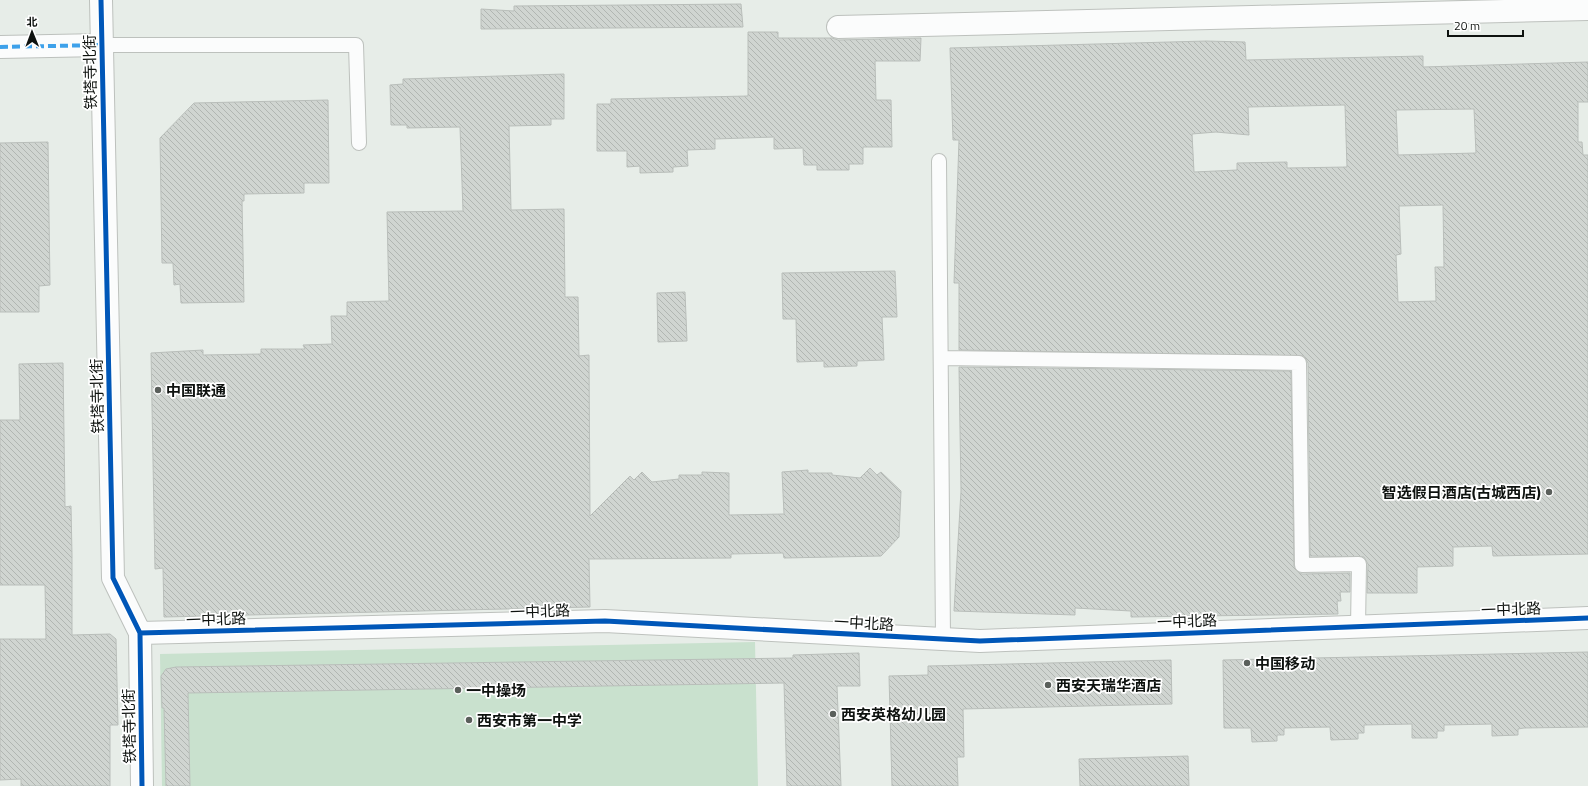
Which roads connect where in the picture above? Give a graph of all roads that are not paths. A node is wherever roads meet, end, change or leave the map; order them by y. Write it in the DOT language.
graph roads {
  1 [pos="101,0"];
  2 [pos="1588,9"];
  3 [pos="838,27"];
  4 [pos="101,45"];
  5 [pos="0,47"];
  6 [pos="359,142"];
  7 [pos="939,162"];
  8 [pos="941,358"];
  9 [pos="1588,618"];
  10 [pos="1358,627"];
  11 [pos="140,633"];
  12 [pos="943,639"];
  13 [pos="142,786"];
  1 -- 4 [label="street, 铁塔寺北街"];
  2 -- 3 [label="street"];
  4 -- 5 [label="street"];
  4 -- 6 [label="lane"];
  4 -- 11 [label="street, 铁塔寺北街"];
  7 -- 8 [label="lane"];
  8 -- 10 [label="lane"];
  8 -- 12 [label="lane"];
  9 -- 10 [label="street, 一中北路"];
  10 -- 12 [label="street, 一中北路"];
  11 -- 12 [label="street, 一中北路"];
  11 -- 13 [label="street, 铁塔寺北街"];
}
